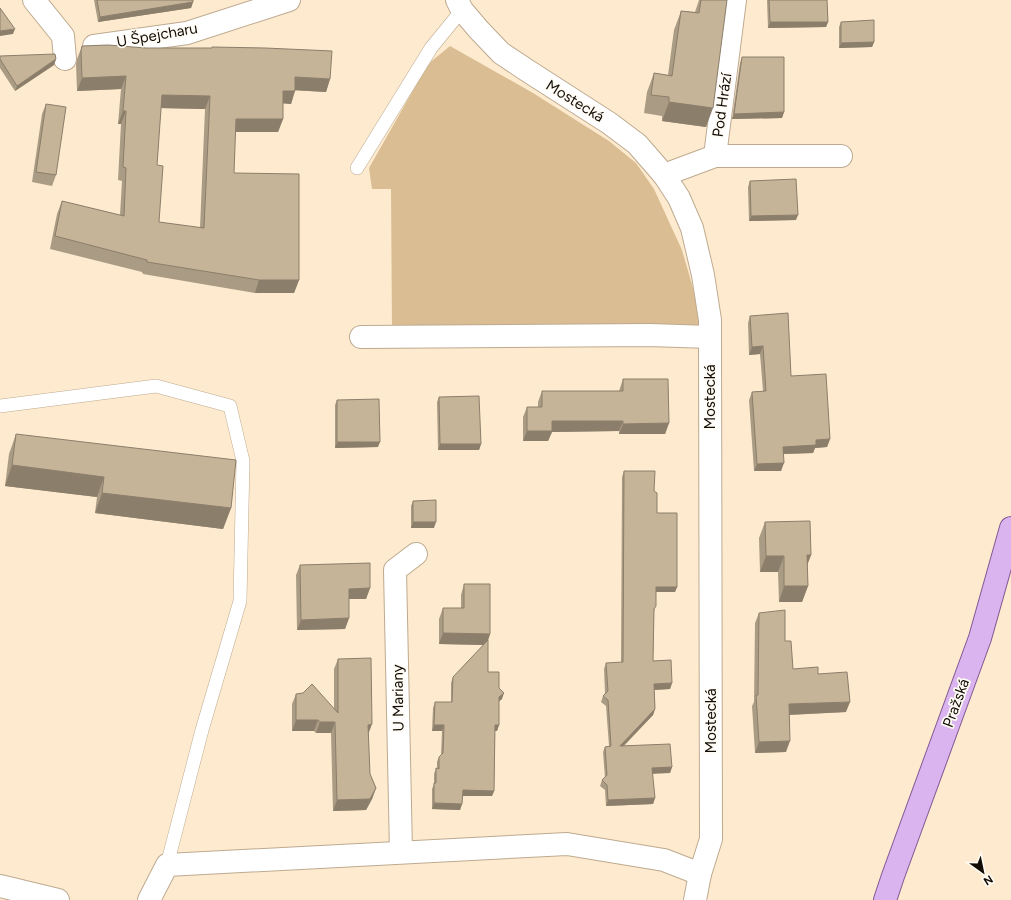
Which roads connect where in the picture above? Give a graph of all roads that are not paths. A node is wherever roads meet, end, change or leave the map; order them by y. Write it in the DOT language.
graph roads {
  1 [pos="34,0"];
  2 [pos="289,0"];
  3 [pos="735,0"];
  4 [pos="460,5"];
  5 [pos="94,46"];
  6 [pos="65,59"];
  7 [pos="715,156"];
  8 [pos="841,156"];
  9 [pos="357,168"];
  10 [pos="664,175"];
  11 [pos="361,336"];
  12 [pos="710,337"];
  13 [pos="0,406"];
  14 [pos="1011,528"];
  15 [pos="416,554"];
  16 [pos="401,852"];
  17 [pos="166,865"];
  18 [pos="700,874"];
  19 [pos="893,876"];
  20 [pos="0,886"];
  21 [pos="58,900"];
  22 [pos="149,900"];
  23 [pos="695,900"];
  24 [pos="881,900"];
  25 [pos="885,900"];
  1 -- 6 [label="street"];
  2 -- 5 [label="street, U Špejcharu"];
  3 -- 7 [label="street, Pod Hrází"];
  4 -- 9 [label="lane"];
  4 -- 10 [label="street, Mostecká"];
  7 -- 8 [label="street"];
  7 -- 10 [label="street, Pod Hrází"];
  10 -- 12 [label="street, Mostecká"];
  11 -- 12 [label="street"];
  12 -- 18 [label="street, Mostecká"];
  13 -- 17 [label="lane"];
  14 -- 19 [label="main road, Pražská"];
  15 -- 16 [label="street, U Mariany"];
  16 -- 17 [label="street"];
  16 -- 18 [label="street"];
  17 -- 22 [label="street"];
  18 -- 23 [label="street, Mostecká"];
  19 -- 24 [label="main road, Pražská"];
  19 -- 25 [label="main road, Pražská"];
  20 -- 21 [label="street"];
}
